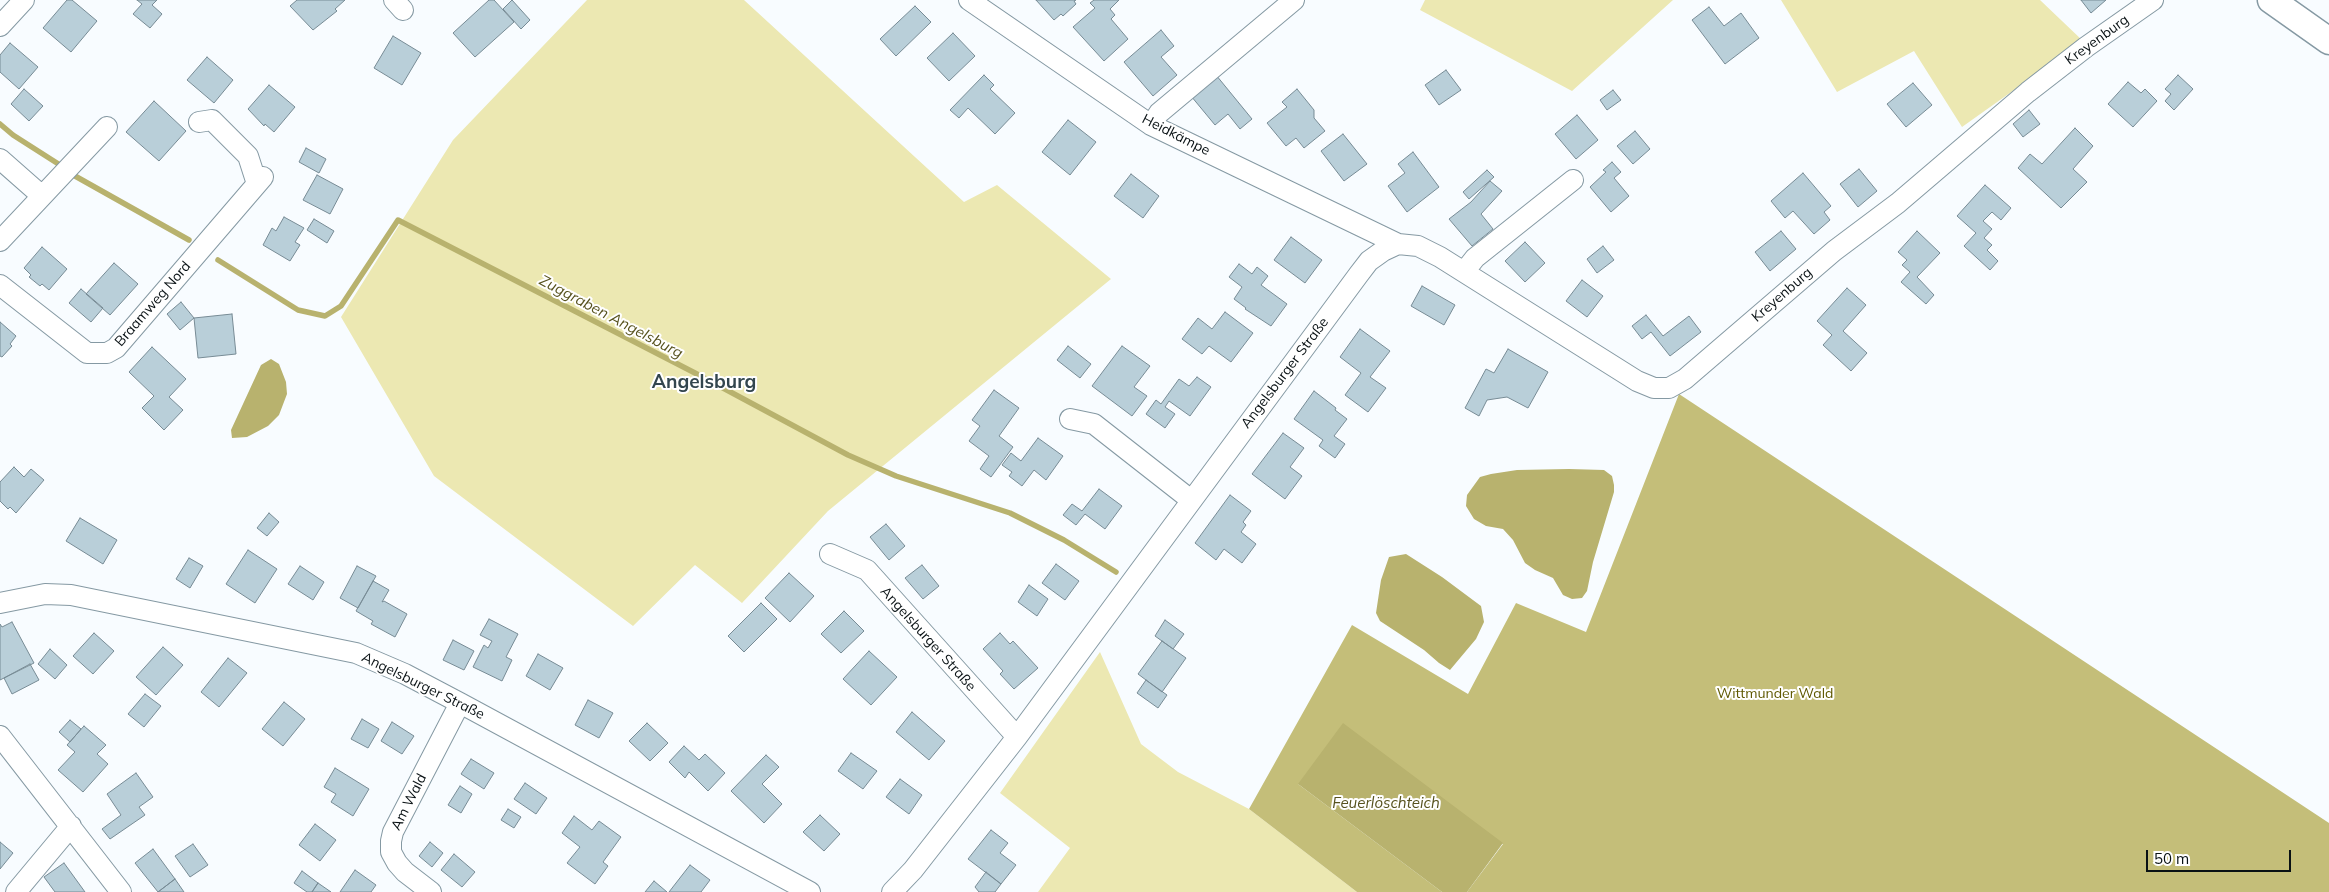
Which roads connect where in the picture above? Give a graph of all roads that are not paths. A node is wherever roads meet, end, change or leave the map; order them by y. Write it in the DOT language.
graph roads {
  1 [pos="24,0"];
  2 [pos="969,0"];
  3 [pos="1294,0"];
  4 [pos="2154,0"];
  5 [pos="2271,0"];
  6 [pos="0,26"];
  7 [pos="2329,41"];
  8 [pos="198,122"];
  9 [pos="1151,125"];
  10 [pos="106,126"];
  11 [pos="0,159"];
  12 [pos="1573,180"];
  13 [pos="42,196"];
  14 [pos="0,241"];
  15 [pos="1390,247"];
  16 [pos="1464,272"];
  17 [pos="0,285"];
  18 [pos="1070,419"];
  19 [pos="1191,500"];
  20 [pos="830,554"];
  21 [pos="0,603"];
  22 [pos="460,703"];
  23 [pos="0,736"];
  24 [pos="1017,737"];
  25 [pos="71,826"];
  26 [pos="16,892"];
  27 [pos="121,892"];
  28 [pos="431,892"];
  29 [pos="810,892"];
  30 [pos="892,892"];
  1 -- 6 [label="street"];
  2 -- 9 [label="street, Heidkämpe"];
  3 -- 9 [label="street"];
  4 -- 16 [label="street, Kreyenburg"];
  5 -- 7 [label="main road"];
  8 -- 17 [label="street, Braamweg Nord"];
  9 -- 15 [label="street, Heidkämpe"];
  10 -- 13 [label="street"];
  11 -- 13 [label="street"];
  12 -- 16 [label="street"];
  13 -- 14 [label="street"];
  15 -- 16 [label="street, Kreyenburg"];
  15 -- 19 [label="street, Angelsburger Straße"];
  18 -- 19 [label="street"];
  19 -- 24 [label="street, Angelsburger Straße"];
  20 -- 24 [label="street, Angelsburger Straße"];
  21 -- 22 [label="street, Angelsburger Straße"];
  22 -- 28 [label="street, Am Wald"];
  22 -- 29 [label="street, Angelsburger Straße"];
  23 -- 25 [label="street"];
  24 -- 30 [label="street, Angelsburger Straße"];
  25 -- 26 [label="street"];
  25 -- 27 [label="street"];
}
